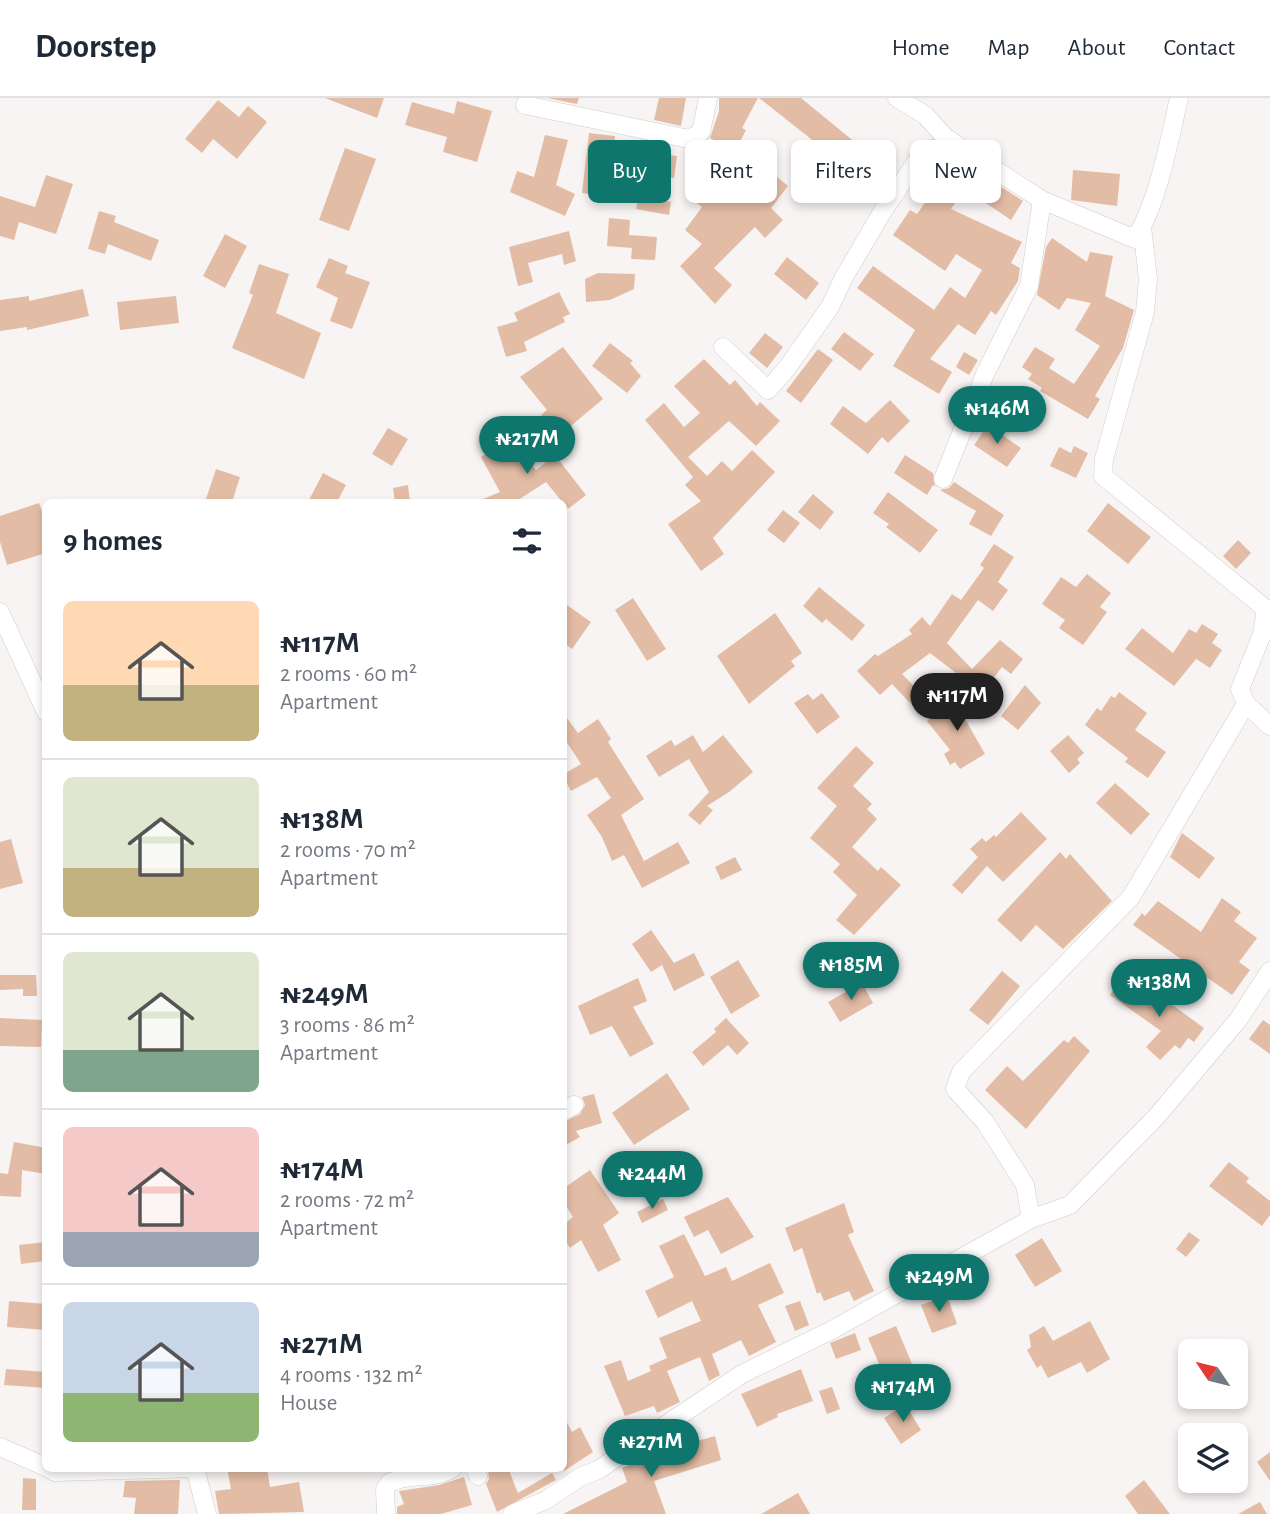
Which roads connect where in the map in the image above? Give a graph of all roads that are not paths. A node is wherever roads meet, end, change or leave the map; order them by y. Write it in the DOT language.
graph roads {
  1 [pos="708,98"];
  2 [pos="897,98"];
  3 [pos="1179,98"];
  4 [pos="525,105"];
  5 [pos="950,140"];
  6 [pos="910,171"];
  7 [pos="1001,174"];
  8 [pos="1042,200"];
  9 [pos="1142,227"];
  10 [pos="723,346"];
  11 [pos="943,479"];
  12 [pos="0,612"];
  13 [pos="42,703"];
  14 [pos="1246,704"];
  15 [pos="1270,726"];
  16 [pos="1270,971"];
  17 [pos="1031,1219"];
  18 [pos="0,1447"];
  19 [pos="42,1466"];
  20 [pos="196,1472"];
  21 [pos="446,1472"];
  22 [pos="207,1514"];
  23 [pos="386,1514"];
  24 [pos="512,1514"];
  1 -- 4 [label="street"];
  2 -- 5 [label="street"];
  3 -- 9 [label="street"];
  6 -- 10 [label="street"];
  7 -- 8 [label="street"];
  8 -- 9 [label="street"];
  8 -- 11 [label="street"];
  9 -- 14 [label="street"];
  12 -- 13 [label="street"];
  14 -- 15 [label="street"];
  14 -- 17 [label="street"];
  16 -- 17 [label="street"];
  17 -- 24 [label="street"];
  18 -- 19 [label="street"];
  20 -- 22 [label="street"];
  21 -- 23 [label="street"];
}
